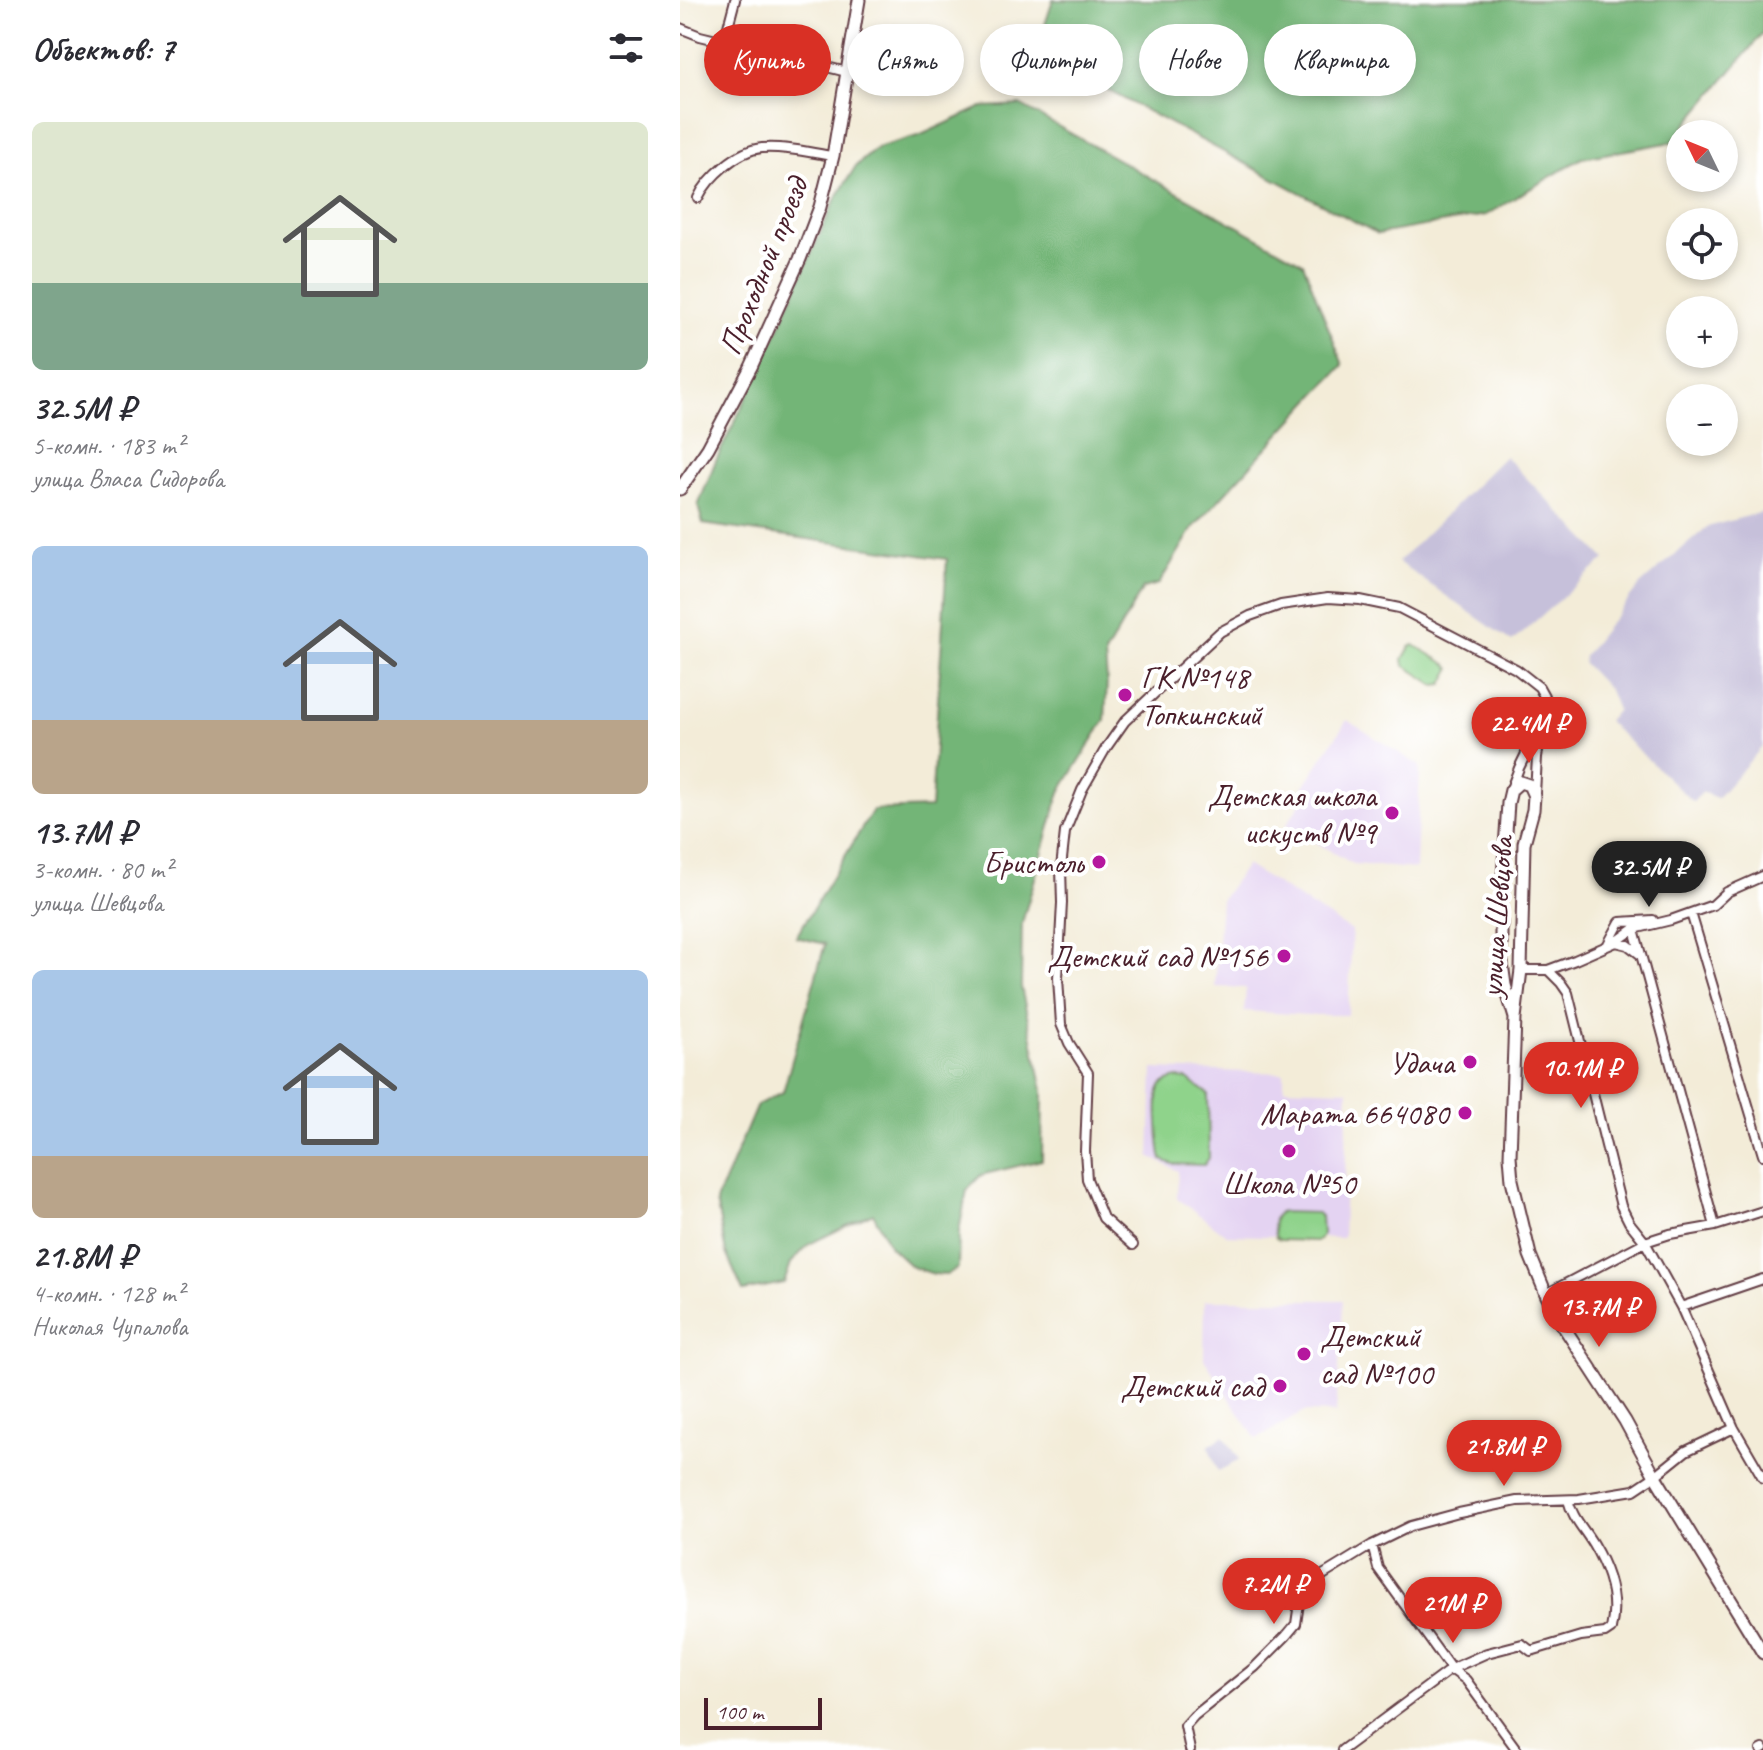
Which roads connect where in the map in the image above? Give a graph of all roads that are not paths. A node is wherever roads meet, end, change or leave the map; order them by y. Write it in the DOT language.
graph roads {
  1 [pos="735,0"];
  2 [pos="859,0"];
  3 [pos="729,24"];
  4 [pos="855,24"];
  5 [pos="680,28"];
  6 [pos="704,37"];
  7 [pos="831,68"];
  8 [pos="847,72"];
  9 [pos="833,156"];
  10 [pos="698,198"];
  11 [pos="680,489"];
  12 [pos="1542,721"];
  13 [pos="1511,790"];
  14 [pos="1534,796"];
  15 [pos="1763,876"];
  16 [pos="1691,913"];
  17 [pos="1671,920"];
  18 [pos="1634,929"];
  19 [pos="1612,943"];
  20 [pos="1641,955"];
  21 [pos="1521,970"];
  22 [pos="1548,970"];
  23 [pos="1515,1018"];
  24 [pos="1759,1128"];
  25 [pos="1763,1155"];
  26 [pos="1763,1211"];
  27 [pos="1715,1226"];
  28 [pos="1645,1242"];
  29 [pos="1133,1245"];
  30 [pos="1763,1279"];
  31 [pos="1546,1294"];
  32 [pos="1681,1307"];
  33 [pos="1734,1428"];
  34 [pos="1655,1476"];
  35 [pos="1763,1478"];
  36 [pos="1568,1500"];
  37 [pos="1372,1545"];
  38 [pos="1763,1653"];
  39 [pos="1451,1669"];
  40 [pos="1190,1750"];
  41 [pos="1342,1750"];
  42 [pos="1517,1750"];
  1 -- 3 [label="street"];
  2 -- 4 [label="main road, Проходной проезд"];
  5 -- 6 [label="street"];
  7 -- 8 [label="street"];
  8 -- 9 [label="main road, Проходной проезд"];
  9 -- 10 [label="street"];
  9 -- 11 [label="main road, Проходной проезд"];
  12 -- 13 [label="street"];
  12 -- 14 [label="street, улица Шевцова"];
  12 -- 29 [label="street, улица Шевцова"];
  13 -- 14 [label="main road"];
  13 -- 23 [label="main road"];
  14 -- 21 [label="main road, улица Шевцова"];
  15 -- 16 [label="street"];
  16 -- 17 [label="street"];
  16 -- 24 [label="street"];
  17 -- 18 [label="street"];
  17 -- 19 [label="street"];
  18 -- 19 [label="street"];
  18 -- 20 [label="street"];
  19 -- 20 [label="street"];
  19 -- 22 [label="street"];
  20 -- 27 [label="street"];
  21 -- 22 [label="street"];
  21 -- 23 [label="main road, улица Шевцова"];
  22 -- 28 [label="street"];
  23 -- 31 [label="main road, улица Шевцова"];
  24 -- 25 [label="street"];
  26 -- 27 [label="street"];
  27 -- 28 [label="street"];
  28 -- 31 [label="street"];
  28 -- 32 [label="street"];
  30 -- 32 [label="street"];
  31 -- 34 [label="main road, улица Шевцова"];
  32 -- 33 [label="street"];
  33 -- 34 [label="street"];
  33 -- 35 [label="street"];
  34 -- 36 [label="street"];
  34 -- 38 [label="main road, улица Шевцова"];
  36 -- 37 [label="street"];
  36 -- 39 [label="street"];
  37 -- 39 [label="street"];
  37 -- 40 [label="street"];
  39 -- 41 [label="street"];
  39 -- 42 [label="street"];
}
